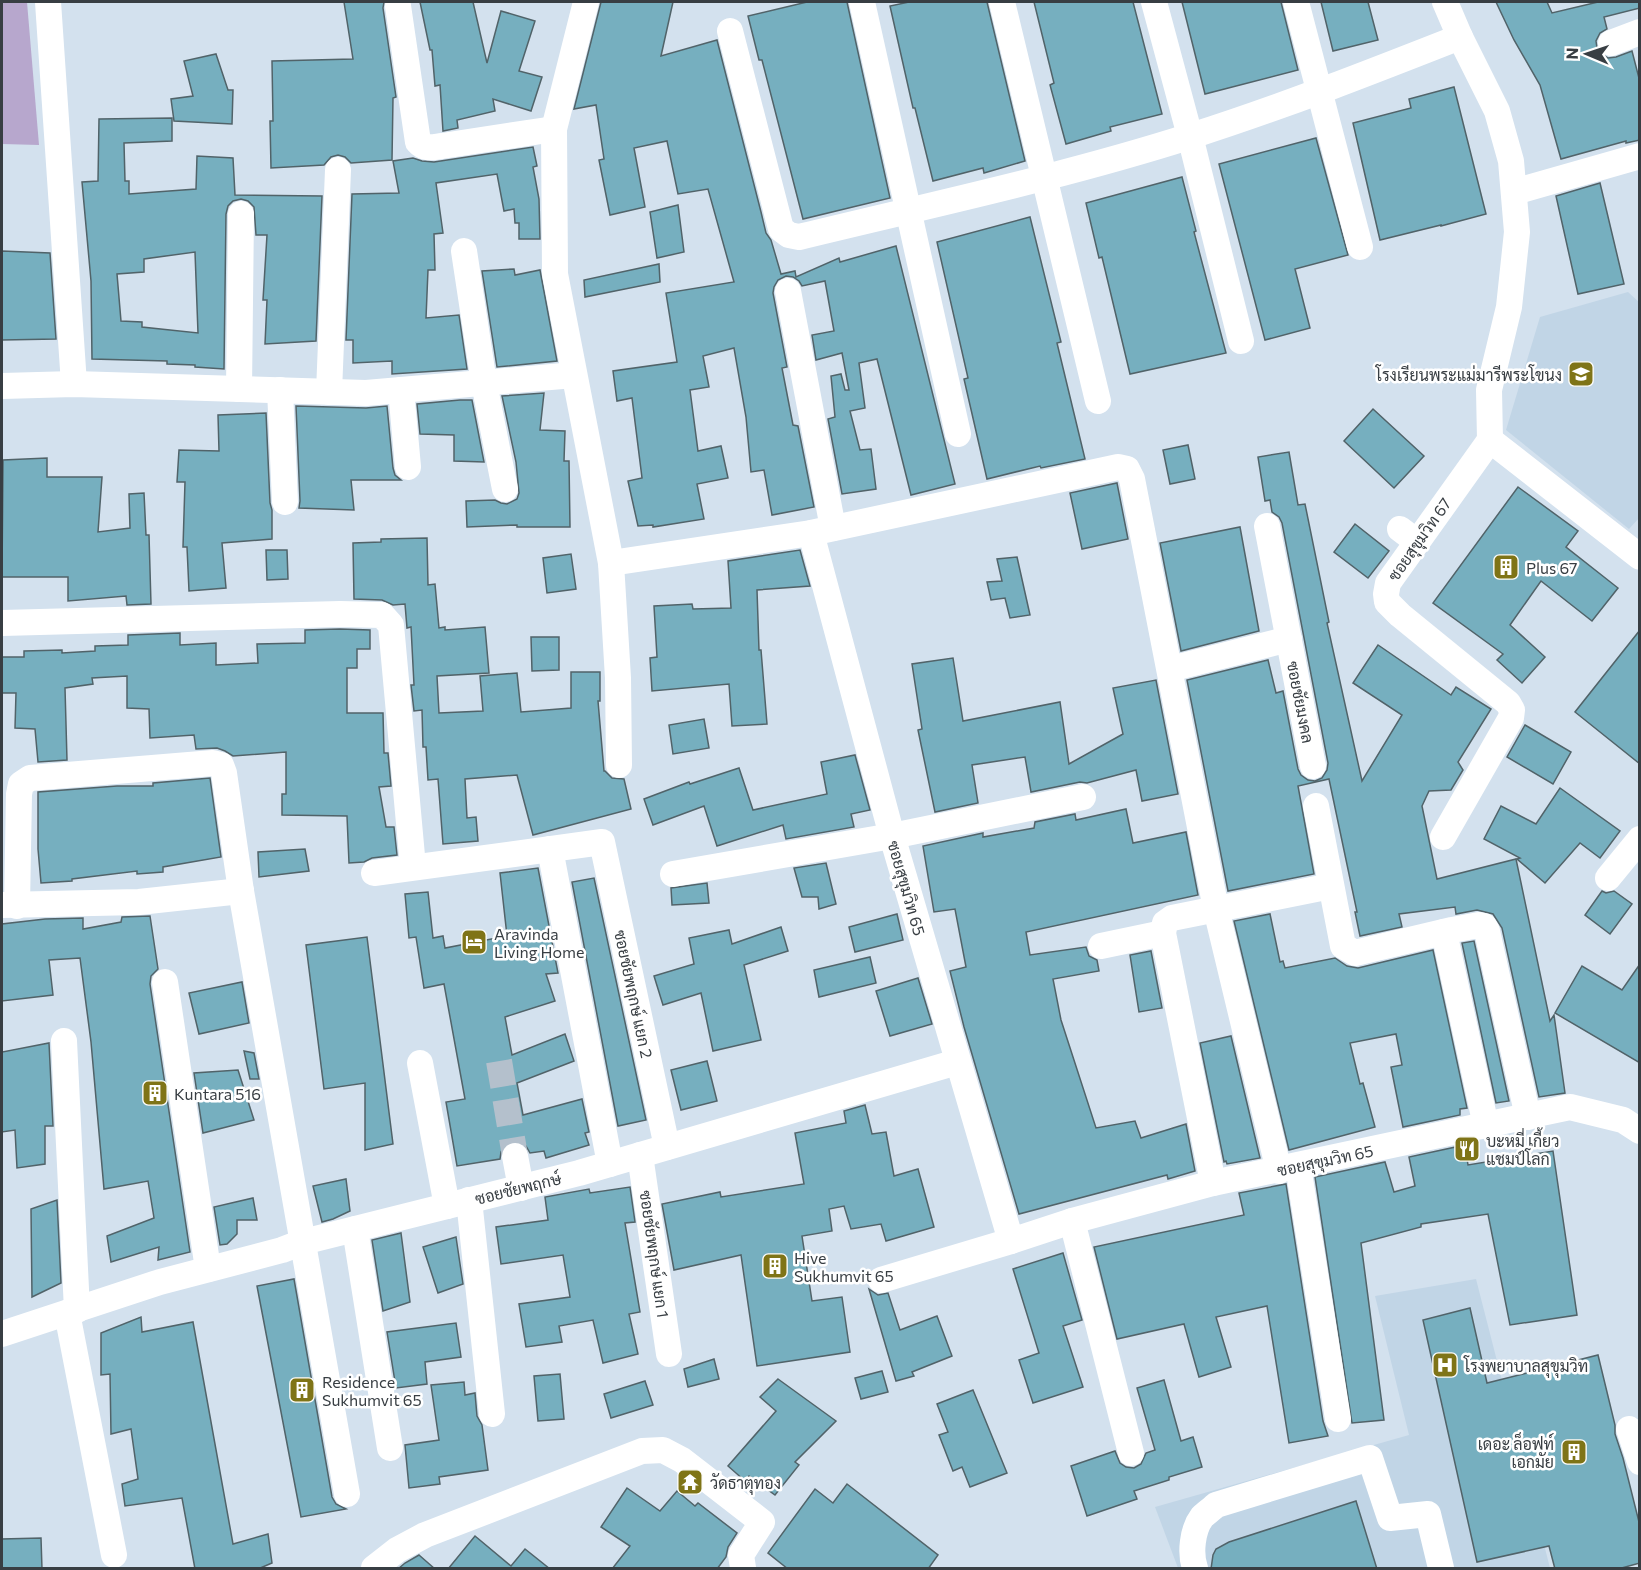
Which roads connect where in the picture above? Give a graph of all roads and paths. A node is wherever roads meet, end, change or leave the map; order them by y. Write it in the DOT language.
graph roads {
  1 [pos="48,2"];
  2 [pos="586,2"];
  3 [pos="862,2"];
  4 [pos="1002,2"];
  5 [pos="1154,2"];
  6 [pos="1296,2"];
  7 [pos="1445,2"];
  8 [pos="398,6"];
  9 [pos="730,31"];
  10 [pos="1640,32"];
  11 [pos="1460,37"];
  12 [pos="1611,43"];
  13 [pos="1319,93"];
  14 [pos="554,129"];
  15 [pos="1190,136"];
  16 [pos="1640,156"];
  17 [pos="338,170"];
  18 [pos="1046,178"];
  19 [pos="1514,192"];
  20 [pos="908,211"];
  21 [pos="241,214"];
  22 [pos="1360,247"];
  23 [pos="464,251"];
  24 [pos="788,291"];
  25 [pos="1241,340"];
  26 [pos="574,375"];
  27 [pos="484,383"];
  28 [pos="74,384"];
  29 [pos="2,386"];
  30 [pos="239,389"];
  31 [pos="280,390"];
  32 [pos="401,390"];
  33 [pos="329,392"];
  34 [pos="1098,401"];
  35 [pos="958,434"];
  36 [pos="1490,440"];
  37 [pos="408,467"];
  38 [pos="505,489"];
  39 [pos="285,502"];
  40 [pos="1267,526"];
  41 [pos="822,531"];
  42 [pos="1640,557"];
  43 [pos="611,562"];
  44 [pos="2,623"];
  45 [pos="1289,639"];
  46 [pos="1170,669"];
  47 [pos="619,765"];
  48 [pos="1313,766"];
  49 [pos="1083,797"];
  50 [pos="1316,806"];
  51 [pos="892,836"];
  52 [pos="1443,837"];
  53 [pos="1640,839"];
  54 [pos="550,849"];
  55 [pos="413,867"];
  56 [pos="374,873"];
  57 [pos="673,874"];
  58 [pos="1608,878"];
  59 [pos="1331,886"];
  60 [pos="241,891"];
  61 [pos="9,906"];
  62 [pos="1216,909"];
  63 [pos="1444,932"];
  64 [pos="1163,933"];
  65 [pos="1101,946"];
  66 [pos="165,982"];
  67 [pos="64,1041"];
  68 [pos="957,1062"];
  69 [pos="420,1063"];
  70 [pos="1528,1117"];
  71 [pos="1486,1126"];
  72 [pos="1640,1131"];
  73 [pos="667,1147"];
  74 [pos="640,1155"];
  75 [pos="515,1156"];
  76 [pos="610,1164"];
  77 [pos="1288,1168"];
  78 [pos="1214,1183"];
  79 [pos="520,1188"];
  80 [pos="458,1203"];
  81 [pos="1072,1221"];
  82 [pos="355,1229"];
  83 [pos="1011,1241"];
  84 [pos="303,1242"];
  85 [pos="208,1269"];
  86 [pos="881,1280"];
  87 [pos="72,1311"];
  88 [pos="2,1334"];
  89 [pos="669,1354"];
  90 [pos="492,1414"];
  91 [pos="1338,1419"];
  92 [pos="1629,1429"];
  93 [pos="390,1448"];
  94 [pos="1131,1453"];
  95 [pos="1640,1462"];
  96 [pos="347,1494"];
  97 [pos="114,1555"];
  98 [pos="374,1569"];
  99 [pos="744,1569"];
  100 [pos="1195,1569"];
  101 [pos="1441,1569"];
  1 -- 28 [label="street"];
  2 -- 14 [label="street"];
  3 -- 20 [label="street"];
  4 -- 18 [label="street"];
  5 -- 15 [label="street"];
  6 -- 13 [label="street"];
  7 -- 11 [label="street"];
  8 -- 14 [label="street"];
  9 -- 20 [label="street"];
  10 -- 12 [label="street"];
  11 -- 13 [label="street"];
  11 -- 19 [label="street"];
  13 -- 15 [label="street"];
  13 -- 22 [label="street"];
  14 -- 26 [label="street"];
  15 -- 18 [label="street"];
  15 -- 25 [label="street"];
  16 -- 19 [label="street"];
  17 -- 33 [label="street"];
  18 -- 20 [label="street"];
  18 -- 34 [label="street"];
  19 -- 36 [label="street"];
  20 -- 35 [label="street"];
  21 -- 30 [label="street"];
  23 -- 27 [label="street"];
  24 -- 41 [label="street, ซอยสุขุมวิท 65"];
  26 -- 27 [label="street"];
  26 -- 43 [label="street"];
  27 -- 32 [label="street"];
  27 -- 38 [label="street"];
  28 -- 29 [label="street"];
  28 -- 30 [label="street"];
  30 -- 31 [label="street"];
  31 -- 33 [label="street"];
  31 -- 39 [label="street"];
  32 -- 33 [label="street"];
  32 -- 37 [label="street"];
  36 -- 42 [label="street"];
  36 -- 52 [label="street, ซอยสุขุมวิท 67"];
  40 -- 45 [label="street, ซอยชัยมงคล"];
  41 -- 43 [label="street"];
  41 -- 46 [label="street"];
  41 -- 51 [label="street, ซอยสุขุมวิท 65"];
  43 -- 47 [label="street"];
  44 -- 55 [label="street"];
  45 -- 46 [label="street, ซอยชัยมงคล"];
  45 -- 48 [label="street, ซอยชัยมงคล"];
  46 -- 62 [label="street"];
  49 -- 51 [label="street"];
  50 -- 59 [label="street"];
  51 -- 57 [label="street"];
  51 -- 68 [label="street, ซอยสุขุมวิท 65"];
  53 -- 58 [label="street"];
  54 -- 55 [label="street"];
  54 -- 73 [label="street, ซอยชัยพฤกษ์ แยก 2"];
  54 -- 76 [label="street"];
  55 -- 56 [label="street"];
  59 -- 62 [label="street"];
  59 -- 63 [label="street"];
  60 -- 61 [label="street"];
  60 -- 61 [label="street"];
  60 -- 84 [label="street"];
  62 -- 64 [label="street"];
  62 -- 77 [label="street"];
  63 -- 70 [label="street"];
  63 -- 71 [label="street"];
  64 -- 65 [label="street"];
  64 -- 78 [label="street"];
  66 -- 85 [label="street"];
  67 -- 87 [label="street"];
  68 -- 73 [label="street, ซอยชัยพฤกษ์"];
  68 -- 83 [label="street, ซอยสุขุมวิท 65"];
  69 -- 80 [label="street"];
  70 -- 71 [label="street, ซอยสุขุมวิท 65"];
  70 -- 72 [label="street, ซอยสุขุมวิท 65"];
  71 -- 77 [label="street, ซอยสุขุมวิท 65"];
  73 -- 74 [label="street, ซอยชัยพฤกษ์"];
  74 -- 76 [label="street, ซอยชัยพฤกษ์"];
  74 -- 89 [label="street, ซอยชัยพฤกษ์ แยก 1"];
  75 -- 79 [label="street"];
  76 -- 79 [label="street, ซอยชัยพฤกษ์"];
  77 -- 78 [label="street, ซอยสุขุมวิท 65"];
  77 -- 91 [label="street"];
  78 -- 81 [label="street, ซอยสุขุมวิท 65"];
  79 -- 80 [label="street, ซอยชัยพฤกษ์"];
  80 -- 82 [label="street, ซอยชัยพฤกษ์"];
  80 -- 90 [label="street"];
  81 -- 83 [label="street, ซอยสุขุมวิท 65"];
  81 -- 94 [label="street"];
  82 -- 84 [label="street, ซอยชัยพฤกษ์"];
  82 -- 93 [label="street"];
  83 -- 86 [label="street, ซอยสุขุมวิท 65"];
  84 -- 85 [label="street, ซอยชัยพฤกษ์"];
  84 -- 96 [label="street"];
  85 -- 87 [label="street, ซอยชัยพฤกษ์"];
  87 -- 88 [label="street"];
  87 -- 97 [label="street"];
  92 -- 95 [label="street"];
  98 -- 99 [label="street"];
  100 -- 101 [label="street"];
}
